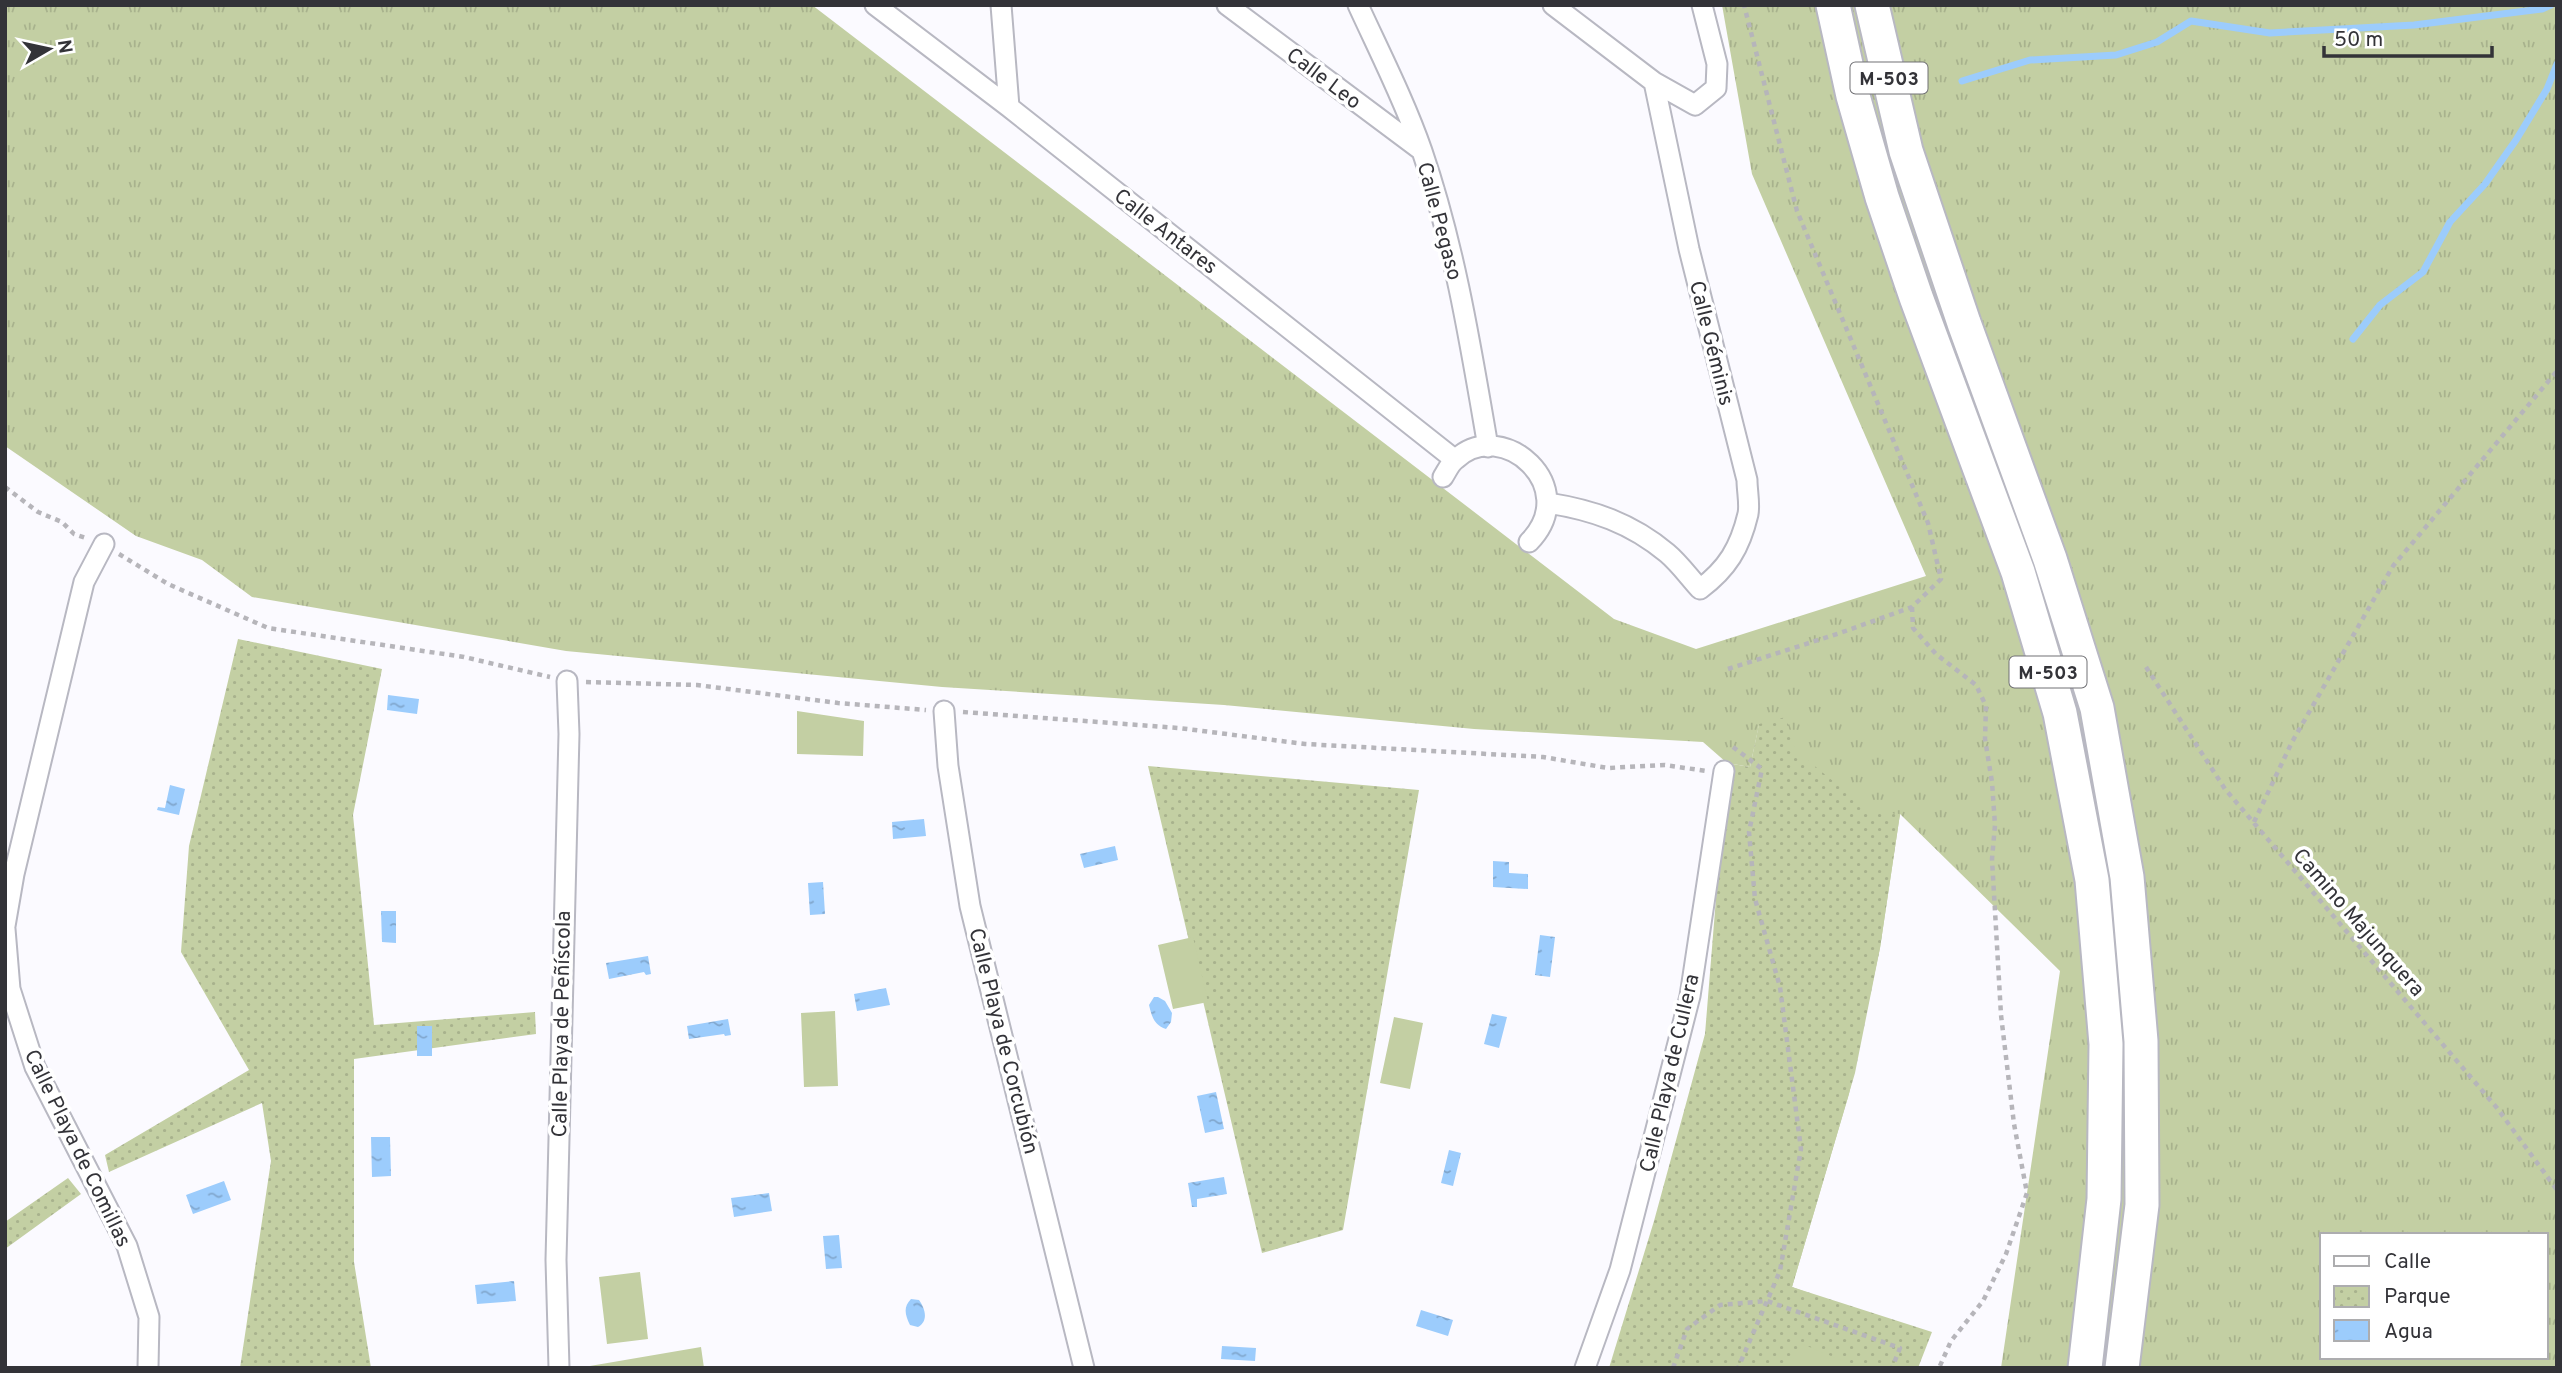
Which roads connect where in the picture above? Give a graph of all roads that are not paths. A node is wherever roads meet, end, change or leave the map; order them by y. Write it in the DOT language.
graph roads {
  1 [pos="875,5"];
  2 [pos="1001,5"];
  3 [pos="1227,5"];
  4 [pos="1358,5"];
  5 [pos="1553,5"];
  6 [pos="1702,5"];
  7 [pos="1811,5"];
  8 [pos="1833,5"];
  9 [pos="1872,5"];
  10 [pos="1883,5"];
  11 [pos="1654,82"];
  12 [pos="1009,107"];
  13 [pos="1421,150"];
  14 [pos="1906,151"];
  15 [pos="1916,297"];
  16 [pos="1489,447"];
  17 [pos="1454,460"];
  18 [pos="1443,477"];
  19 [pos="1548,503"];
  20 [pos="1529,542"];
  21 [pos="104,544"];
  22 [pos="567,681"];
  23 [pos="944,711"];
  24 [pos="1718,772"];
  25 [pos="5,928"];
  26 [pos="148,1368"];
  27 [pos="559,1368"];
  28 [pos="1084,1368"];
  29 [pos="1585,1368"];
  30 [pos="2085,1368"];
  31 [pos="2122,1368"];
  1 -- 12 [label="street, Calle Antares"];
  2 -- 12 [label="street"];
  3 -- 13 [label="street, Calle Leo"];
  4 -- 13 [label="street, Calle Pegaso"];
  5 -- 11 [label="street"];
  6 -- 11 [label="street"];
  7 -- 15 [label="highway, M-503"];
  8 -- 15 [label="highway, M-503"];
  9 -- 14 [label="highway, M-503"];
  10 -- 14 [label="highway, M-503"];
  11 -- 19 [label="street, Calle Géminis"];
  12 -- 17 [label="street, Calle Antares"];
  13 -- 16 [label="street, Calle Pegaso"];
  14 -- 31 [label="highway, M-503"];
  15 -- 30 [label="highway, M-503"];
  16 -- 17 [label="street"];
  16 -- 19 [label="street"];
  17 -- 18 [label="street"];
  19 -- 20 [label="street"];
  21 -- 25 [label="street, Calle Playa de Comillas"];
  22 -- 27 [label="street, Calle Playa de Peñíscola"];
  23 -- 28 [label="street, Calle Playa de Corcubión"];
  24 -- 29 [label="street, Calle Playa de Cullera"];
  25 -- 26 [label="street, Calle Playa de Comillas"];
}
